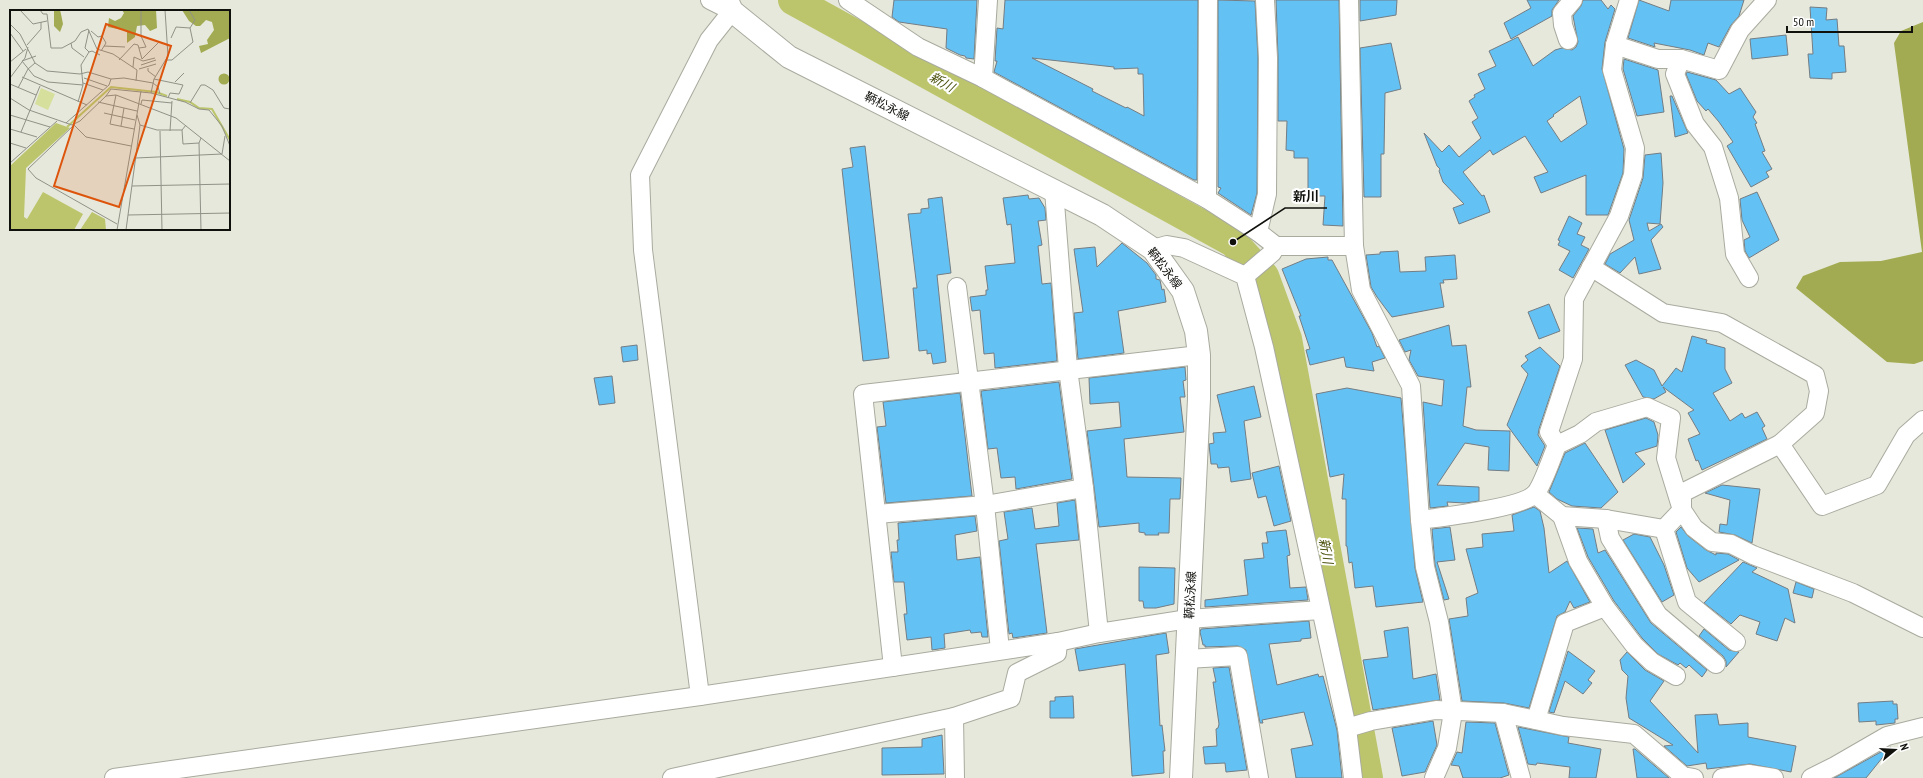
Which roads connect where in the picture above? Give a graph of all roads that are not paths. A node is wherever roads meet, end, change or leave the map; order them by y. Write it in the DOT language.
graph roads {
  1 [pos="710,0"];
  2 [pos="848,0"];
  3 [pos="988,0"];
  4 [pos="1208,0"];
  5 [pos="1265,0"];
  6 [pos="1349,0"];
  7 [pos="1572,0"];
  8 [pos="1629,0"];
  9 [pos="1767,0"];
  10 [pos="730,6"];
  11 [pos="1568,40"];
  12 [pos="1615,45"];
  13 [pos="1681,59"];
  14 [pos="983,78"];
  15 [pos="1054,190"];
  16 [pos="1207,199"];
  17 [pos="1258,232"];
  18 [pos="1354,246"];
  19 [pos="1153,248"];
  20 [pos="1274,249"];
  21 [pos="1591,267"];
  22 [pos="1245,276"];
  23 [pos="1749,278"];
  24 [pos="957,287"];
  25 [pos="1199,355"];
  26 [pos="1068,369"];
  27 [pos="970,382"];
  28 [pos="1923,420"];
  29 [pos="1780,444"];
  30 [pos="1557,445"];
  31 [pos="1084,488"];
  32 [pos="1535,494"];
  33 [pos="985,506"];
  34 [pos="1682,510"];
  35 [pos="877,514"];
  36 [pos="1562,516"];
  37 [pos="1606,519"];
  38 [pos="1420,520"];
  39 [pos="1664,529"];
  40 [pos="1605,607"];
  41 [pos="1322,610"];
  42 [pos="1188,620"];
  43 [pos="1923,628"];
  44 [pos="1100,633"];
  45 [pos="1058,642"];
  46 [pos="1736,642"];
  47 [pos="1000,650"];
  48 [pos="1187,659"];
  49 [pos="1716,664"];
  50 [pos="892,667"];
  51 [pos="1676,676"];
  52 [pos="700,696"];
  53 [pos="1453,712"];
  54 [pos="1503,713"];
  55 [pos="954,716"];
  56 [pos="1536,720"];
  57 [pos="1923,727"];
  58 [pos="1347,728"];
  59 [pos="1749,776"];
  60 [pos="114,778"];
  61 [pos="672,778"];
  62 [pos="955,778"];
  63 [pos="1181,778"];
  64 [pos="1259,778"];
  65 [pos="1353,778"];
  66 [pos="1434,778"];
  67 [pos="1521,778"];
  68 [pos="1694,778"];
  69 [pos="1722,778"];
  70 [pos="1774,778"];
  71 [pos="1811,778"];
  1 -- 10 [label="street"];
  2 -- 14 [label="street"];
  3 -- 14 [label="street"];
  4 -- 16 [label="street"];
  5 -- 17 [label="street"];
  6 -- 18 [label="street"];
  7 -- 11 [label="street"];
  8 -- 12 [label="street"];
  9 -- 13 [label="street"];
  10 -- 15 [label="main road, 鞆松永線"];
  10 -- 52 [label="street"];
  12 -- 13 [label="street"];
  12 -- 21 [label="street"];
  13 -- 23 [label="street"];
  14 -- 16 [label="street"];
  15 -- 19 [label="main road, 鞆松永線"];
  15 -- 26 [label="street"];
  16 -- 17 [label="street"];
  17 -- 20 [label="street"];
  18 -- 20 [label="street"];
  18 -- 38 [label="street"];
  19 -- 22 [label="street"];
  19 -- 25 [label="main road, 鞆松永線"];
  20 -- 22 [label="street"];
  21 -- 29 [label="street"];
  21 -- 30 [label="street"];
  22 -- 41 [label="street"];
  24 -- 27 [label="street"];
  25 -- 26 [label="street"];
  25 -- 42 [label="main road, 鞆松永線"];
  26 -- 27 [label="street"];
  26 -- 31 [label="street"];
  27 -- 33 [label="street"];
  27 -- 35 [label="street"];
  28 -- 29 [label="street"];
  29 -- 34 [label="street"];
  30 -- 32 [label="street"];
  30 -- 34 [label="street"];
  31 -- 33 [label="street"];
  31 -- 44 [label="street"];
  32 -- 36 [label="street"];
  32 -- 38 [label="street"];
  33 -- 35 [label="street"];
  33 -- 47 [label="street"];
  34 -- 39 [label="street"];
  34 -- 43 [label="street"];
  35 -- 50 [label="street"];
  36 -- 37 [label="street"];
  36 -- 40 [label="street"];
  37 -- 39 [label="street"];
  37 -- 49 [label="street"];
  38 -- 53 [label="street"];
  39 -- 46 [label="street"];
  40 -- 51 [label="street"];
  40 -- 56 [label="street"];
  41 -- 42 [label="street"];
  41 -- 58 [label="street"];
  42 -- 44 [label="street"];
  42 -- 48 [label="main road, 鞆松永線"];
  44 -- 45 [label="street"];
  45 -- 47 [label="street"];
  45 -- 55 [label="street"];
  47 -- 50 [label="street"];
  48 -- 63 [label="main road, 鞆松永線"];
  48 -- 64 [label="street"];
  50 -- 52 [label="street"];
  52 -- 60 [label="street"];
  53 -- 54 [label="street"];
  53 -- 58 [label="street"];
  53 -- 66 [label="street"];
  54 -- 56 [label="street"];
  54 -- 67 [label="street"];
  55 -- 61 [label="street"];
  55 -- 62 [label="street"];
  56 -- 68 [label="street"];
  57 -- 71 [label="street"];
  58 -- 65 [label="street"];
  59 -- 69 [label="street"];
  59 -- 70 [label="street"];
}
